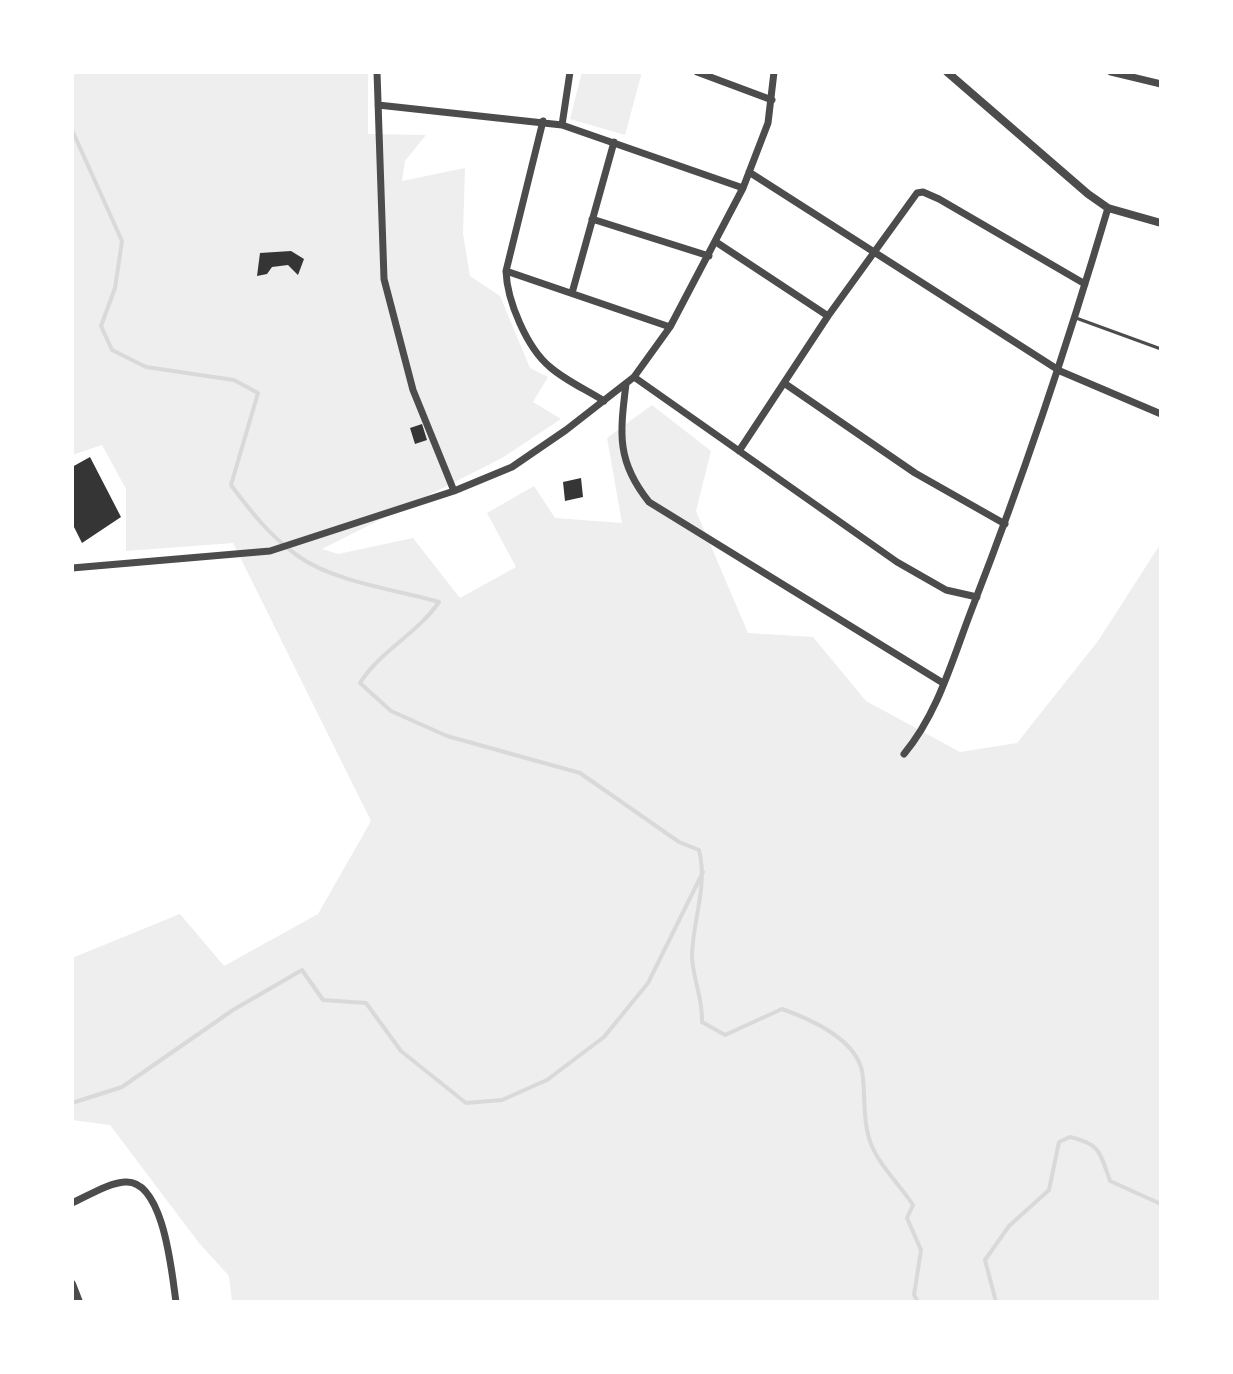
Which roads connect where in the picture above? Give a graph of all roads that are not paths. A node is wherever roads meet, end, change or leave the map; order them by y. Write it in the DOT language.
graph roads {
  1 [pos="377,72"];
  2 [pos="570,72"];
  3 [pos="697,72"];
  4 [pos="774,72"];
  5 [pos="948,72"];
  6 [pos="1111,72"];
  7 [pos="1151,72"];
  8 [pos="1149,82"];
  9 [pos="1161,84"];
  10 [pos="772,100"];
  11 [pos="378,105"];
  12 [pos="543,121"];
  13 [pos="562,125"];
  14 [pos="614,142"];
  15 [pos="749,172"];
  16 [pos="743,188"];
  17 [pos="1108,208"];
  18 [pos="592,219"];
  19 [pos="1161,223"];
  20 [pos="716,242"];
  21 [pos="873,252"];
  22 [pos="709,256"];
  23 [pos="506,271"];
  24 [pos="1085,284"];
  25 [pos="572,293"];
  26 [pos="828,316"];
  27 [pos="1076,318"];
  28 [pos="670,327"];
  29 [pos="1161,349"];
  30 [pos="1060,371"];
  31 [pos="634,377"];
  32 [pos="784,383"];
  33 [pos="626,384"];
  34 [pos="604,401"];
  35 [pos="1161,414"];
  36 [pos="739,451"];
  37 [pos="454,491"];
  38 [pos="1005,524"];
  39 [pos="72,568"];
  40 [pos="977,597"];
  41 [pos="943,683"];
  42 [pos="904,754"];
  43 [pos="72,1203"];
  44 [pos="72,1284"];
  45 [pos="79,1302"];
  46 [pos="176,1302"];
  1 -- 11 [label="street"];
  2 -- 13 [label="street"];
  3 -- 10 [label="street"];
  4 -- 10 [label="street"];
  5 -- 17 [label="street"];
  6 -- 8 [label="street"];
  7 -- 8 [label="street"];
  8 -- 9 [label="street"];
  10 -- 15 [label="street"];
  11 -- 12 [label="street"];
  11 -- 37 [label="street"];
  12 -- 13 [label="street"];
  12 -- 23 [label="street"];
  13 -- 14 [label="street"];
  14 -- 16 [label="street"];
  14 -- 18 [label="street"];
  15 -- 16 [label="street"];
  15 -- 21 [label="street"];
  16 -- 20 [label="street"];
  17 -- 19 [label="street"];
  17 -- 24 [label="street"];
  18 -- 22 [label="street"];
  18 -- 25 [label="street"];
  20 -- 22 [label="street"];
  20 -- 26 [label="street"];
  21 -- 24 [label="street"];
  21 -- 26 [label="street"];
  21 -- 30 [label="street"];
  22 -- 28 [label="street"];
  23 -- 25 [label="street"];
  23 -- 34 [label="street"];
  24 -- 27 [label="street"];
  25 -- 28 [label="street"];
  26 -- 32 [label="street"];
  27 -- 29 [label="lane"];
  27 -- 30 [label="street"];
  28 -- 31 [label="street"];
  30 -- 35 [label="street"];
  30 -- 38 [label="street"];
  31 -- 33 [label="street"];
  31 -- 36 [label="street"];
  32 -- 36 [label="street"];
  32 -- 38 [label="street"];
  33 -- 34 [label="street"];
  33 -- 41 [label="street"];
  34 -- 37 [label="street"];
  36 -- 40 [label="street"];
  37 -- 39 [label="street"];
  38 -- 40 [label="street"];
  40 -- 41 [label="street"];
  41 -- 42 [label="street"];
  43 -- 46 [label="street"];
  44 -- 45 [label="street"];
}
